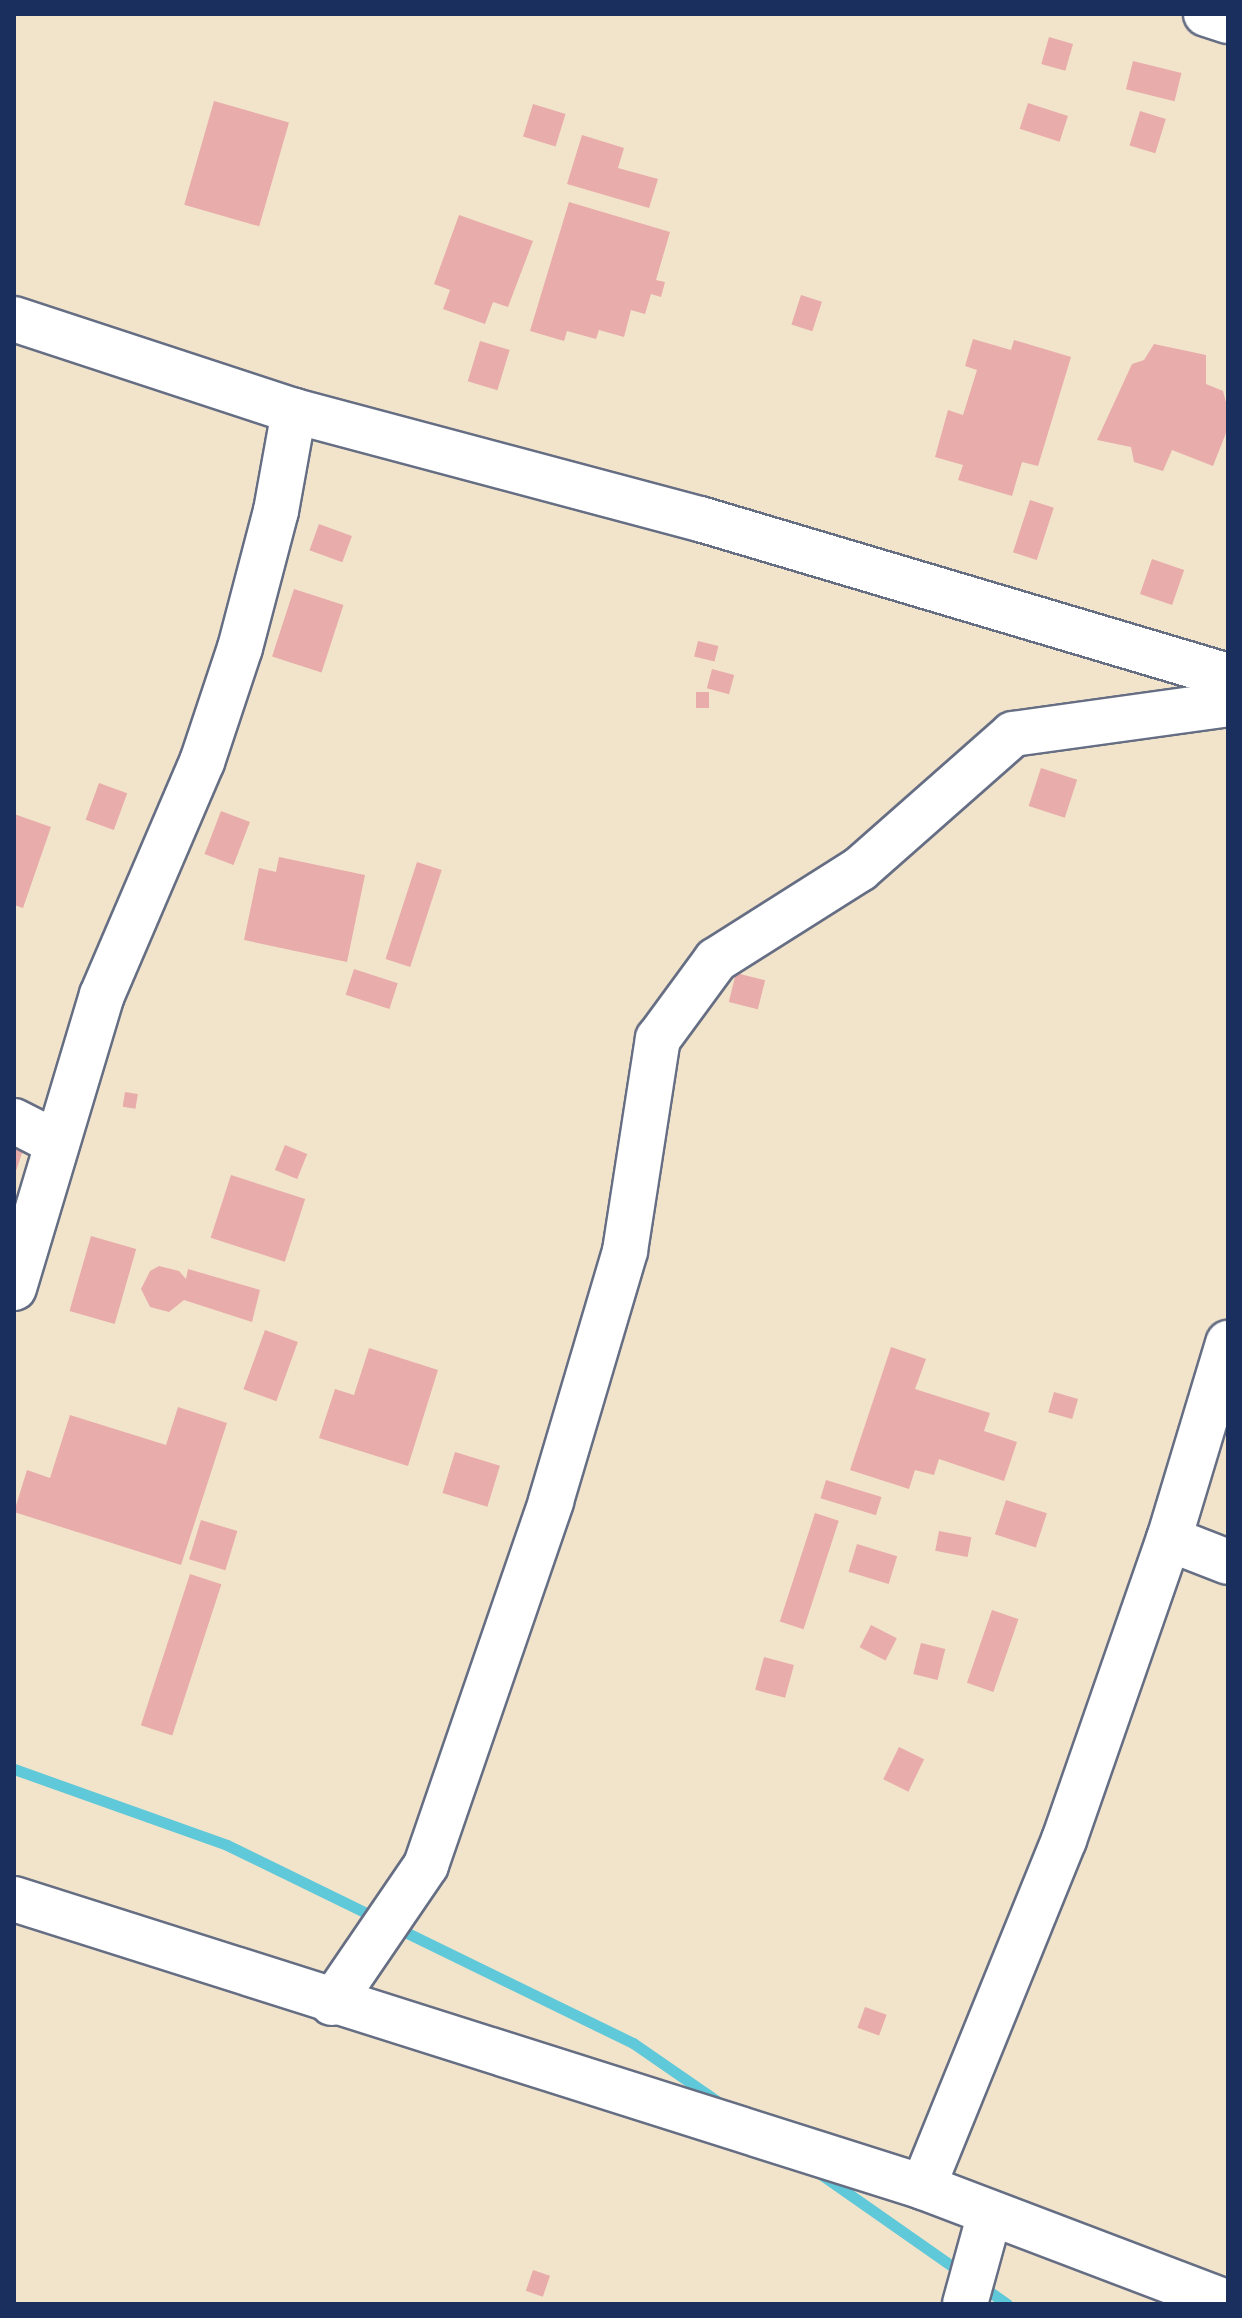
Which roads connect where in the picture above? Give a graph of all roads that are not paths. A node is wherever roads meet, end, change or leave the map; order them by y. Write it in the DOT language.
graph roads {
  1 [pos="1206,14"];
  2 [pos="1228,21"];
  3 [pos="14,319"];
  4 [pos="294,411"];
  5 [pos="1228,676"];
  6 [pos="1228,704"];
  7 [pos="14,1121"];
  8 [pos="55,1142"];
  9 [pos="14,1288"];
  10 [pos="1228,1343"];
  11 [pos="1169,1539"];
  12 [pos="1228,1562"];
  13 [pos="14,1899"];
  14 [pos="332,2003"];
  15 [pos="923,2187"];
  16 [pos="990,2213"];
  17 [pos="1228,2303"];
  18 [pos="965,2304"];
  1 -- 2 [label="street"];
  3 -- 4 [label="street"];
  4 -- 5 [label="street"];
  4 -- 8 [label="street"];
  6 -- 14 [label="street"];
  7 -- 8 [label="street"];
  8 -- 9 [label="street"];
  10 -- 11 [label="street"];
  11 -- 12 [label="street"];
  11 -- 15 [label="street"];
  13 -- 14 [label="street"];
  14 -- 15 [label="street"];
  15 -- 16 [label="street"];
  16 -- 17 [label="street"];
  16 -- 18 [label="street"];
}
